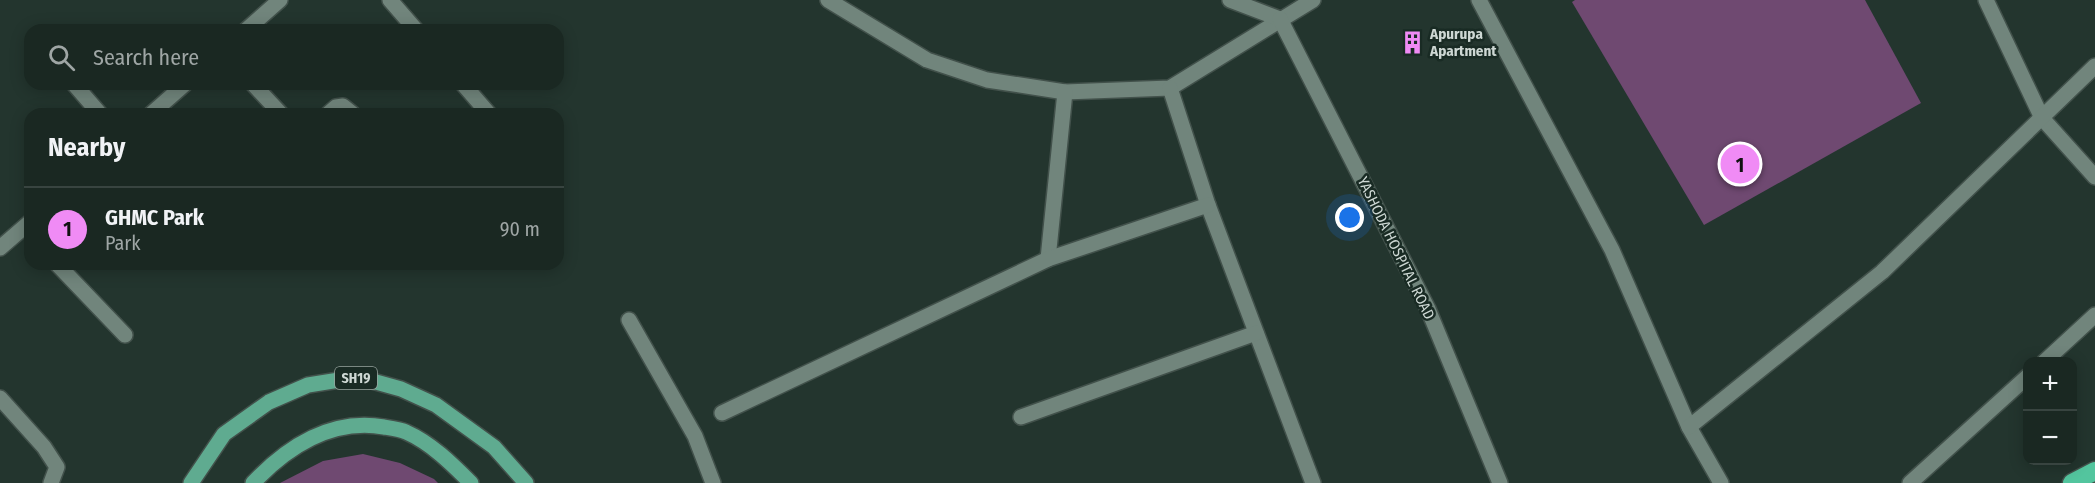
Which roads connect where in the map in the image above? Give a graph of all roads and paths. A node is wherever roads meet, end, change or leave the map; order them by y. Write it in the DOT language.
graph roads {
  1 [pos="280,0"];
  2 [pos="390,0"];
  3 [pos="828,0"];
  4 [pos="1230,0"];
  5 [pos="1313,0"];
  6 [pos="1479,0"];
  7 [pos="1986,0"];
  8 [pos="1281,19"];
  9 [pos="253,24"];
  10 [pos="411,24"];
  11 [pos="2095,66"];
  12 [pos="1170,88"];
  13 [pos="79,90"];
  14 [pos="178,90"];
  15 [pos="259,90"];
  16 [pos="468,90"];
  17 [pos="1065,92"];
  18 [pos="95,108"];
  19 [pos="158,108"];
  20 [pos="275,108"];
  21 [pos="484,108"];
  22 [pos="2042,118"];
  23 [pos="2095,177"];
  24 [pos="1208,205"];
  25 [pos="24,231"];
  26 [pos="0,248"];
  27 [pos="1047,259"];
  28 [pos="63,270"];
  29 [pos="2095,315"];
  30 [pos="629,320"];
  31 [pos="1256,333"];
  32 [pos="125,335"];
  33 [pos="2049,357"];
  34 [pos="2023,381"];
  35 [pos="0,398"];
  36 [pos="722,413"];
  37 [pos="1021,417"];
  38 [pos="1689,427"];
  39 [pos="2095,471"];
  40 [pos="51,483"];
  41 [pos="191,483"];
  42 [pos="254,483"];
  43 [pos="471,483"];
  44 [pos="526,483"];
  45 [pos="713,483"];
  46 [pos="1313,483"];
  47 [pos="1500,483"];
  48 [pos="1721,483"];
  49 [pos="1910,483"];
  50 [pos="2072,483"];
  1 -- 9 [label="street"];
  2 -- 10 [label="street"];
  3 -- 17 [label="street"];
  4 -- 8 [label="street"];
  5 -- 8 [label="street"];
  6 -- 38 [label="street"];
  7 -- 22 [label="street"];
  8 -- 12 [label="street"];
  8 -- 47 [label="street, YASHODA HOSPITAL ROAD"];
  11 -- 22 [label="street"];
  12 -- 17 [label="street"];
  12 -- 24 [label="street"];
  13 -- 18 [label="street"];
  14 -- 19 [label="street"];
  15 -- 20 [label="street"];
  16 -- 21 [label="street"];
  17 -- 27 [label="street"];
  22 -- 23 [label="street"];
  22 -- 38 [label="street"];
  24 -- 27 [label="street"];
  24 -- 31 [label="street"];
  25 -- 26 [label="street"];
  27 -- 36 [label="street"];
  28 -- 32 [label="street"];
  29 -- 33 [label="street"];
  30 -- 45 [label="street"];
  31 -- 37 [label="street"];
  31 -- 46 [label="street"];
  34 -- 49 [label="street"];
  35 -- 40 [label="street"];
  38 -- 48 [label="street"];
  39 -- 50 [label="highway"];
  41 -- 44 [label="main road, SH19"];
  42 -- 43 [label="main road"];
}
